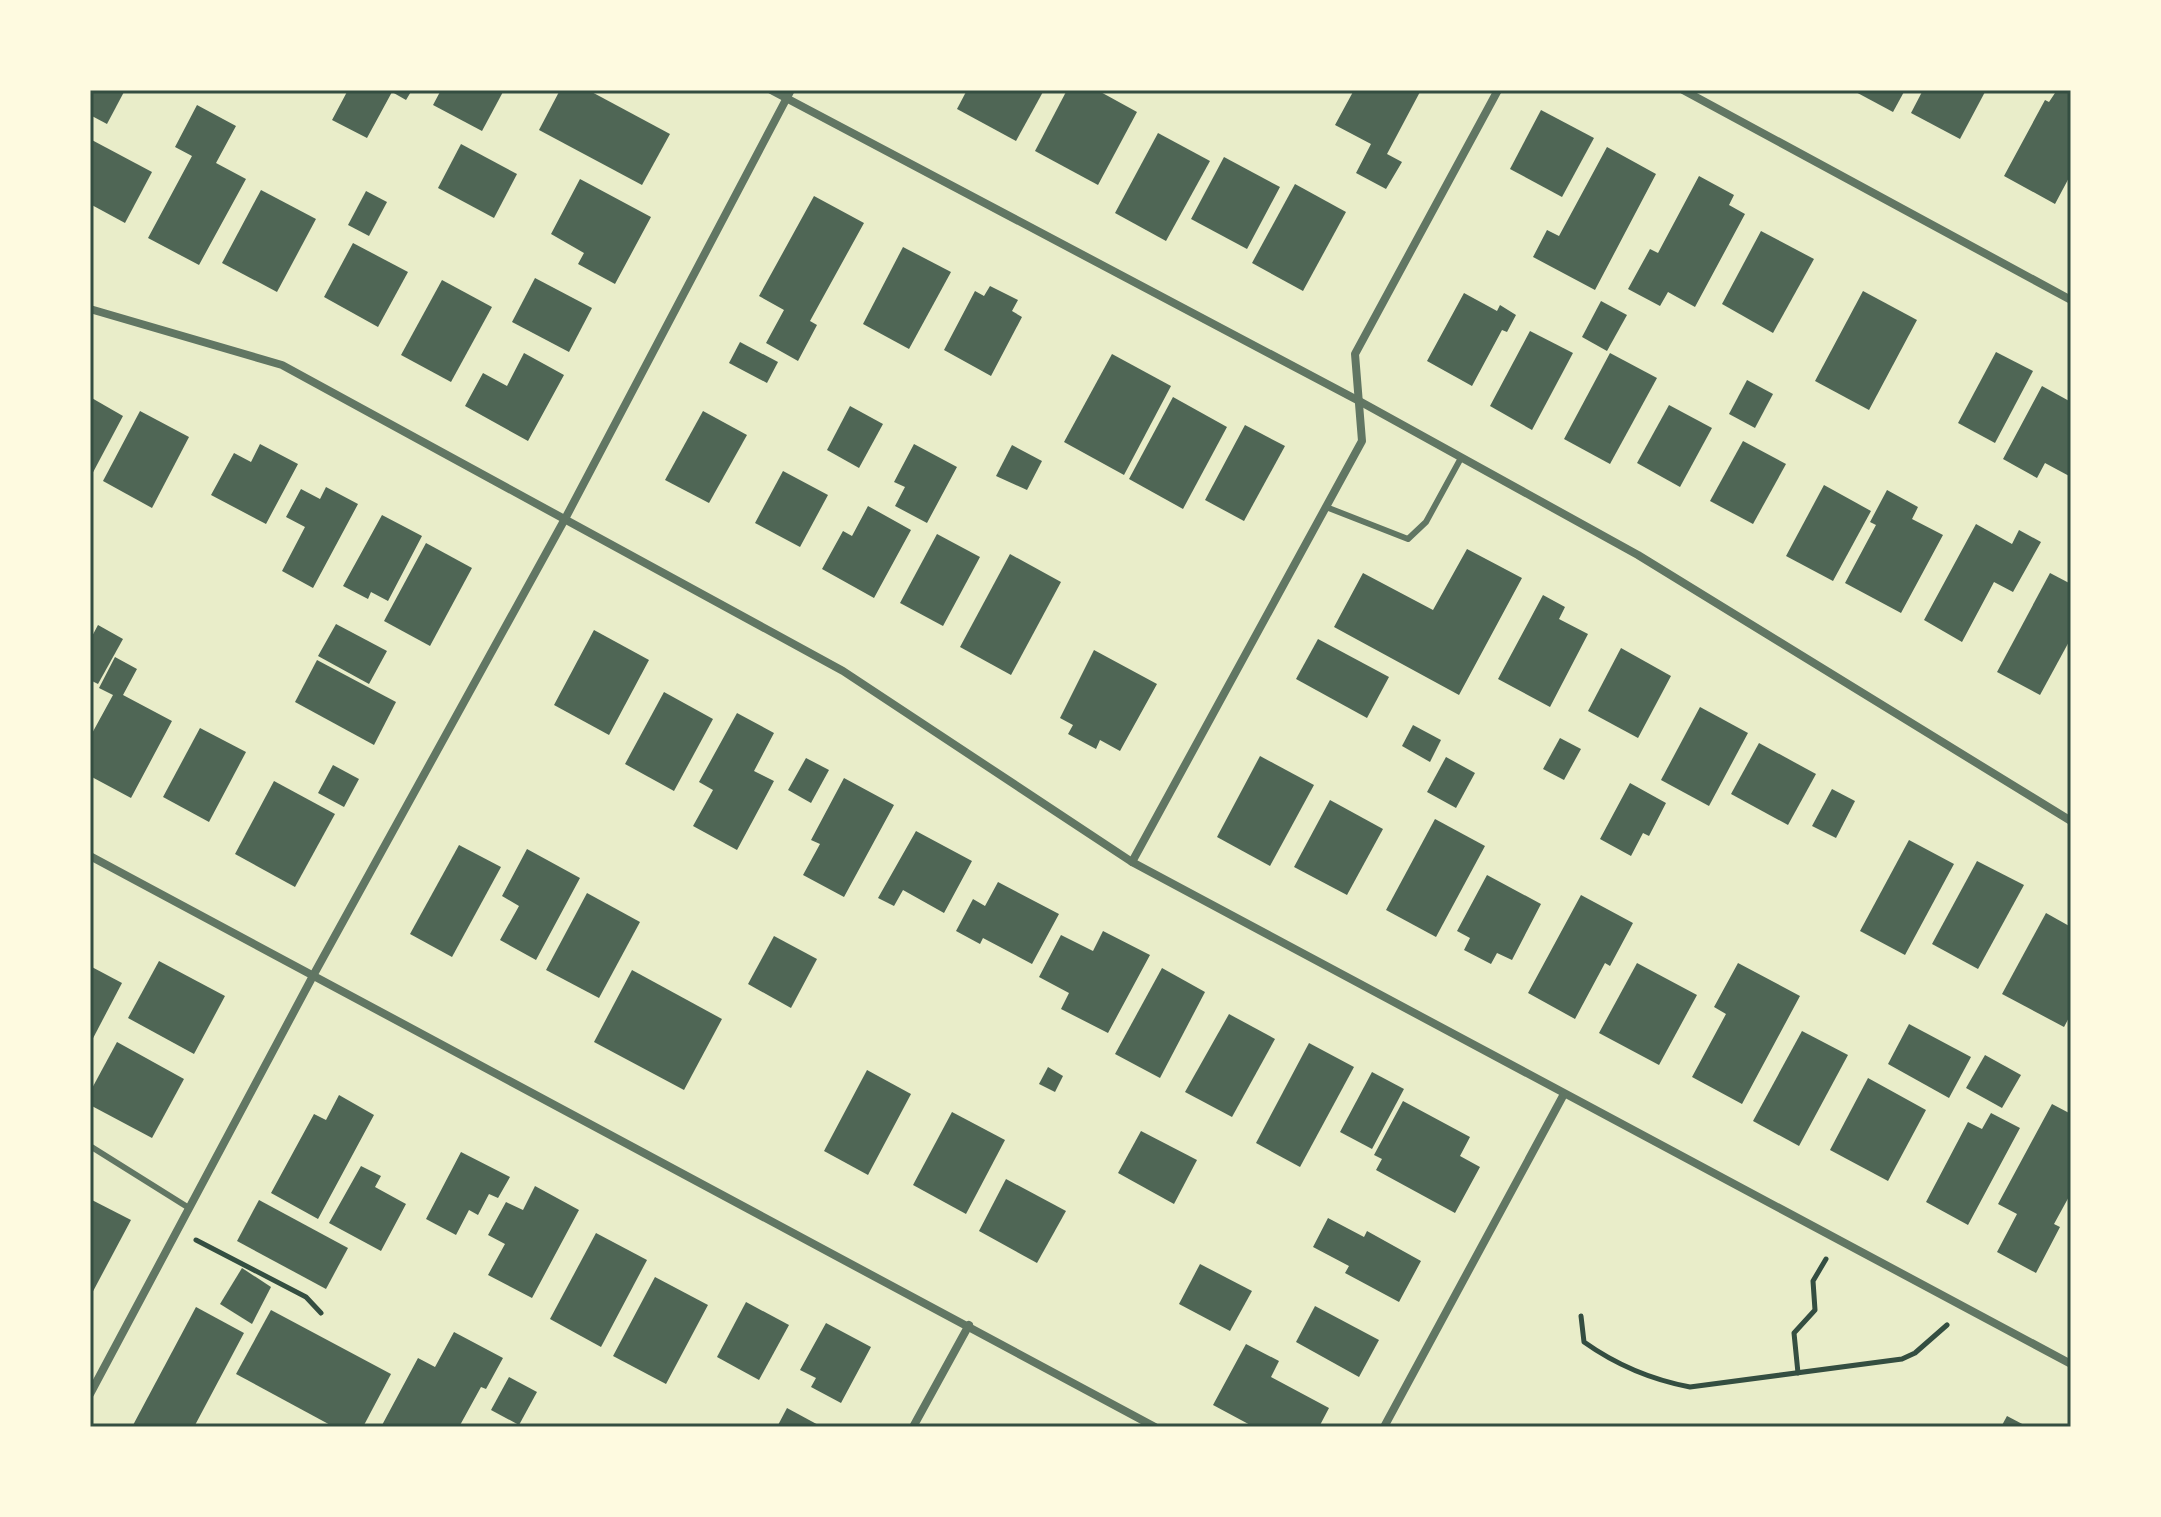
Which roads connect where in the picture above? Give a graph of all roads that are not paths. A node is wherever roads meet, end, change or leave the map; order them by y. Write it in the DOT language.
graph roads {
  1 [pos="771,90"];
  2 [pos="1498,90"];
  3 [pos="1683,90"];
  4 [pos="789,94"];
  5 [pos="2071,300"];
  6 [pos="90,309"];
  7 [pos="1361,402"];
  8 [pos="1461,458"];
  9 [pos="1326,507"];
  10 [pos="566,517"];
  11 [pos="2071,821"];
  12 [pos="90,856"];
  13 [pos="1132,862"];
  14 [pos="314,974"];
  15 [pos="1564,1094"];
  16 [pos="90,1146"];
  17 [pos="189,1208"];
  18 [pos="969,1325"];
  19 [pos="2071,1364"];
  20 [pos="90,1394"];
  21 [pos="913,1427"];
  22 [pos="1155,1427"];
  23 [pos="1384,1427"];
  1 -- 4 [label="street"];
  2 -- 7 [label="street"];
  3 -- 5 [label="street"];
  4 -- 7 [label="street"];
  4 -- 10 [label="street"];
  6 -- 10 [label="street"];
  7 -- 8 [label="street"];
  7 -- 9 [label="street"];
  8 -- 9 [label="lane"];
  8 -- 11 [label="street"];
  9 -- 13 [label="street"];
  10 -- 13 [label="street"];
  10 -- 14 [label="street"];
  12 -- 14 [label="street"];
  13 -- 15 [label="street"];
  14 -- 17 [label="street"];
  14 -- 18 [label="street"];
  15 -- 19 [label="street"];
  15 -- 23 [label="street"];
  16 -- 17 [label="lane"];
  17 -- 20 [label="street"];
  18 -- 21 [label="street"];
  18 -- 22 [label="street"];
}
